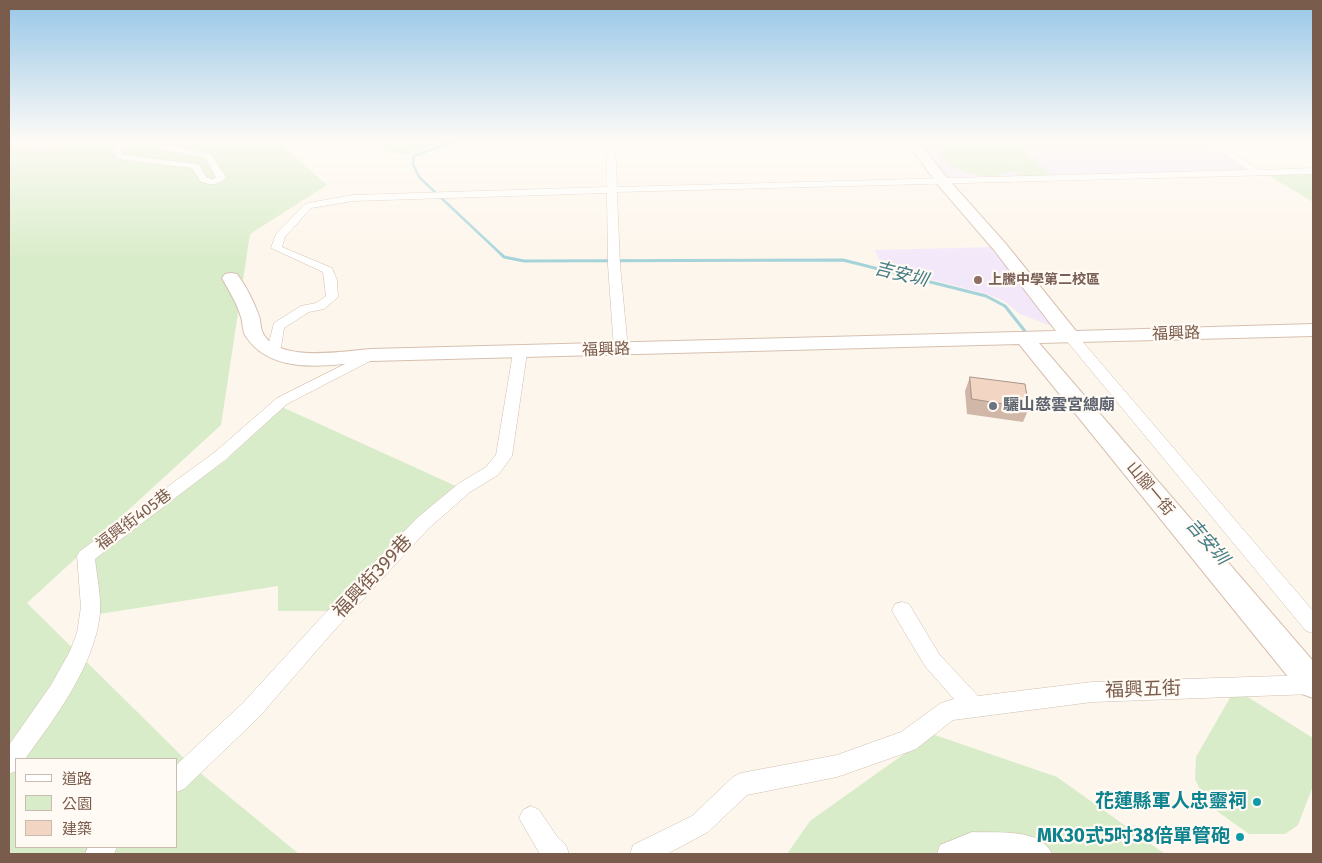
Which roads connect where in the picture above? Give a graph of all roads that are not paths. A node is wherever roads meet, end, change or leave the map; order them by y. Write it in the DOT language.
graph roads {
  1 [pos="205,180"];
  2 [pos="219,180"];
  3 [pos="613,180"];
  4 [pos="997,180"];
  5 [pos="943,182"];
  6 [pos="613,191"];
  7 [pos="231,278"];
  8 [pos="1313,330"];
  9 [pos="1071,337"];
  10 [pos="1031,339"];
  11 [pos="622,349"];
  12 [pos="520,353"];
  13 [pos="273,354"];
  14 [pos="371,355"];
  15 [pos="902,610"];
  16 [pos="1313,625"];
  17 [pos="1313,685"];
  18 [pos="974,707"];
  19 [pos="9,763"];
  20 [pos="178,779"];
  21 [pos="531,818"];
  22 [pos="556,854"];
  23 [pos="642,854"];
  24 [pos="949,854"];
  25 [pos="1040,854"];
  1 -- 2 [label="street"];
  3 -- 6 [label="street"];
  4 -- 5 [label="street"];
  5 -- 6 [label="street"];
  5 -- 9 [label="street"];
  6 -- 11 [label="street"];
  6 -- 13 [label="street"];
  7 -- 13 [label="street"];
  8 -- 9 [label="street, 福興路"];
  9 -- 10 [label="street, 福興路"];
  9 -- 16 [label="street"];
  10 -- 11 [label="street, 福興路"];
  10 -- 17 [label="street, 山腳一街"];
  11 -- 12 [label="street, 福興路"];
  12 -- 14 [label="street, 福興路"];
  12 -- 20 [label="street, 福興街399巷"];
  13 -- 14 [label="street, 福興路"];
  14 -- 19 [label="street, 福興街405巷"];
  15 -- 18 [label="street"];
  17 -- 18 [label="street, 福興五街"];
  18 -- 23 [label="street, 福興五街"];
  21 -- 22 [label="street"];
  24 -- 25 [label="street"];
}
